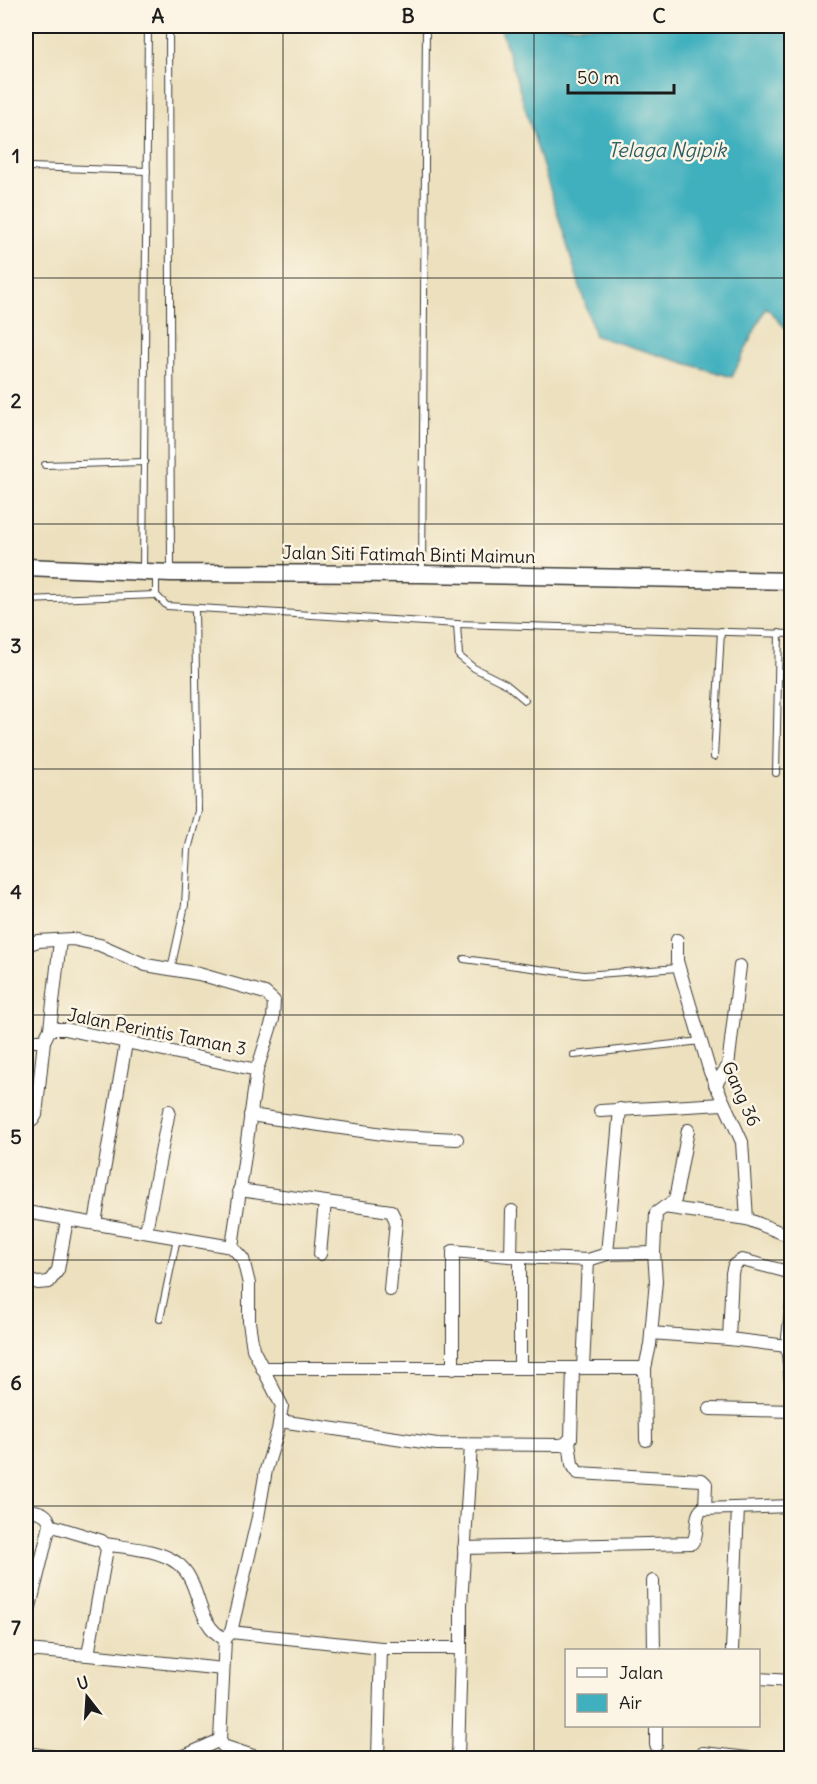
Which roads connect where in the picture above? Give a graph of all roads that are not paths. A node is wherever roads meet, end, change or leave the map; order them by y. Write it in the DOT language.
graph roads {
  1 [pos="148,26"];
  2 [pos="170,26"];
  3 [pos="426,26"];
  4 [pos="30,167"];
  5 [pos="147,171"];
  6 [pos="144,462"];
  7 [pos="45,465"];
  8 [pos="26,567"];
  9 [pos="157,572"];
  10 [pos="422,574"];
  11 [pos="792,581"];
  12 [pos="156,595"];
  13 [pos="26,600"];
  14 [pos="195,608"];
  15 [pos="457,624"];
  16 [pos="721,630"];
  17 [pos="779,633"];
  18 [pos="792,634"];
  19 [pos="525,700"];
  20 [pos="714,757"];
  21 [pos="776,773"];
  22 [pos="677,940"];
  23 [pos="60,941"];
  24 [pos="26,945"];
  25 [pos="464,959"];
  26 [pos="740,966"];
  27 [pos="679,968"];
  28 [pos="171,969"];
  29 [pos="47,1035"];
  30 [pos="26,1041"];
  31 [pos="701,1041"];
  32 [pos="126,1043"];
  33 [pos="574,1055"];
  34 [pos="257,1070"];
  35 [pos="715,1085"];
  36 [pos="723,1104"];
  37 [pos="620,1108"];
  38 [pos="169,1111"];
  39 [pos="600,1111"];
  40 [pos="250,1115"];
  41 [pos="26,1121"];
  42 [pos="688,1130"];
  43 [pos="457,1139"];
  44 [pos="238,1190"];
  45 [pos="325,1202"];
  46 [pos="664,1207"];
  47 [pos="512,1211"];
  48 [pos="26,1212"];
  49 [pos="747,1219"];
  50 [pos="67,1220"];
  51 [pos="95,1223"];
  52 [pos="146,1232"];
  53 [pos="792,1237"];
  54 [pos="177,1238"];
  55 [pos="232,1246"];
  56 [pos="654,1253"];
  57 [pos="320,1254"];
  58 [pos="607,1254"];
  59 [pos="515,1257"];
  60 [pos="588,1260"];
  61 [pos="792,1273"];
  62 [pos="26,1280"];
  63 [pos="390,1290"];
  64 [pos="792,1303"];
  65 [pos="160,1319"];
  66 [pos="651,1334"];
  67 [pos="729,1339"];
  68 [pos="787,1346"];
  69 [pos="262,1368"];
  70 [pos="520,1368"];
  71 [pos="578,1368"];
  72 [pos="645,1368"];
  73 [pos="453,1369"];
  74 [pos="792,1391"];
  75 [pos="710,1409"];
  76 [pos="792,1410"];
  77 [pos="280,1421"];
  78 [pos="646,1440"];
  79 [pos="569,1441"];
  80 [pos="471,1445"];
  81 [pos="792,1506"];
  82 [pos="705,1508"];
  83 [pos="738,1508"];
  84 [pos="26,1509"];
  85 [pos="50,1525"];
  86 [pos="105,1544"];
  87 [pos="464,1548"];
  88 [pos="653,1581"];
  89 [pos="26,1623"];
  90 [pos="228,1636"];
  91 [pos="381,1648"];
  92 [pos="461,1648"];
  93 [pos="654,1649"];
  94 [pos="732,1649"];
  95 [pos="26,1650"];
  96 [pos="88,1655"];
  97 [pos="224,1668"];
  98 [pos="760,1679"];
  99 [pos="792,1681"];
  100 [pos="656,1727"];
  101 [pos="220,1740"];
  102 [pos="656,1745"];
  103 [pos="703,1753"];
  104 [pos="26,1754"];
  105 [pos="61,1758"];
  106 [pos="180,1758"];
  107 [pos="259,1758"];
  108 [pos="378,1758"];
  109 [pos="458,1758"];
  110 [pos="748,1758"];
  1 -- 5 [label="lane"];
  2 -- 9 [label="lane"];
  3 -- 10 [label="lane"];
  4 -- 5 [label="lane"];
  5 -- 6 [label="lane"];
  6 -- 7 [label="lane"];
  6 -- 9 [label="lane"];
  8 -- 9 [label="street, Jalan Siti Fatimah Binti Maimun"];
  9 -- 10 [label="street, Jalan Siti Fatimah Binti Maimun"];
  9 -- 12 [label="lane"];
  10 -- 11 [label="street, Jalan Siti Fatimah Binti Maimun"];
  12 -- 13 [label="lane"];
  12 -- 14 [label="lane"];
  14 -- 15 [label="lane"];
  14 -- 28 [label="lane"];
  15 -- 16 [label="lane"];
  15 -- 19 [label="lane"];
  16 -- 17 [label="lane"];
  16 -- 20 [label="lane"];
  17 -- 18 [label="lane"];
  17 -- 21 [label="lane"];
  22 -- 27 [label="street, Gang 36"];
  23 -- 24 [label="street"];
  23 -- 28 [label="street"];
  23 -- 29 [label="street"];
  25 -- 27 [label="lane"];
  26 -- 35 [label="street"];
  27 -- 31 [label="street, Gang 36"];
  28 -- 34 [label="street"];
  29 -- 30 [label="street, Jalan Perintis Taman 3"];
  29 -- 32 [label="street, Jalan Perintis Taman 3"];
  29 -- 41 [label="street"];
  31 -- 33 [label="lane"];
  31 -- 35 [label="street, Gang 36"];
  32 -- 34 [label="street, Jalan Perintis Taman 3"];
  32 -- 51 [label="street"];
  34 -- 40 [label="street"];
  35 -- 36 [label="street, Gang 36"];
  36 -- 37 [label="street"];
  36 -- 49 [label="street, Gang 36"];
  37 -- 39 [label="street"];
  37 -- 58 [label="street"];
  38 -- 52 [label="street"];
  40 -- 43 [label="street"];
  40 -- 44 [label="street"];
  42 -- 46 [label="street"];
  44 -- 45 [label="street"];
  44 -- 55 [label="street"];
  45 -- 57 [label="street"];
  45 -- 63 [label="street"];
  46 -- 49 [label="street"];
  46 -- 56 [label="street"];
  47 -- 59 [label="street"];
  48 -- 50 [label="street"];
  49 -- 53 [label="street"];
  50 -- 51 [label="street"];
  50 -- 62 [label="street"];
  51 -- 52 [label="street"];
  52 -- 54 [label="street"];
  54 -- 55 [label="street"];
  54 -- 65 [label="lane"];
  55 -- 69 [label="street"];
  56 -- 58 [label="street"];
  56 -- 66 [label="street"];
  58 -- 60 [label="street"];
  59 -- 60 [label="street"];
  59 -- 70 [label="street"];
  59 -- 73 [label="street"];
  60 -- 71 [label="street"];
  61 -- 67 [label="street"];
  64 -- 68 [label="street"];
  66 -- 67 [label="street"];
  66 -- 72 [label="street"];
  67 -- 68 [label="street"];
  68 -- 74 [label="street"];
  69 -- 73 [label="street"];
  69 -- 77 [label="street"];
  70 -- 71 [label="street"];
  70 -- 73 [label="street"];
  71 -- 72 [label="street"];
  71 -- 79 [label="street"];
  72 -- 78 [label="street"];
  75 -- 76 [label="street"];
  77 -- 80 [label="street"];
  77 -- 90 [label="street"];
  79 -- 80 [label="street"];
  79 -- 82 [label="street"];
  80 -- 87 [label="street"];
  81 -- 83 [label="street"];
  82 -- 83 [label="street"];
  82 -- 87 [label="street"];
  83 -- 94 [label="street"];
  84 -- 85 [label="street"];
  85 -- 86 [label="street"];
  85 -- 89 [label="street"];
  86 -- 90 [label="street"];
  86 -- 96 [label="street"];
  87 -- 92 [label="street"];
  88 -- 93 [label="street"];
  90 -- 91 [label="street"];
  90 -- 97 [label="street"];
  91 -- 92 [label="street"];
  91 -- 108 [label="street"];
  92 -- 109 [label="street"];
  95 -- 96 [label="street"];
  96 -- 97 [label="street"];
  97 -- 101 [label="street"];
  98 -- 99 [label="street"];
  100 -- 102 [label="street"];
  101 -- 106 [label="street"];
  101 -- 107 [label="street"];
  103 -- 110 [label="street"];
  104 -- 105 [label="street"];
}
